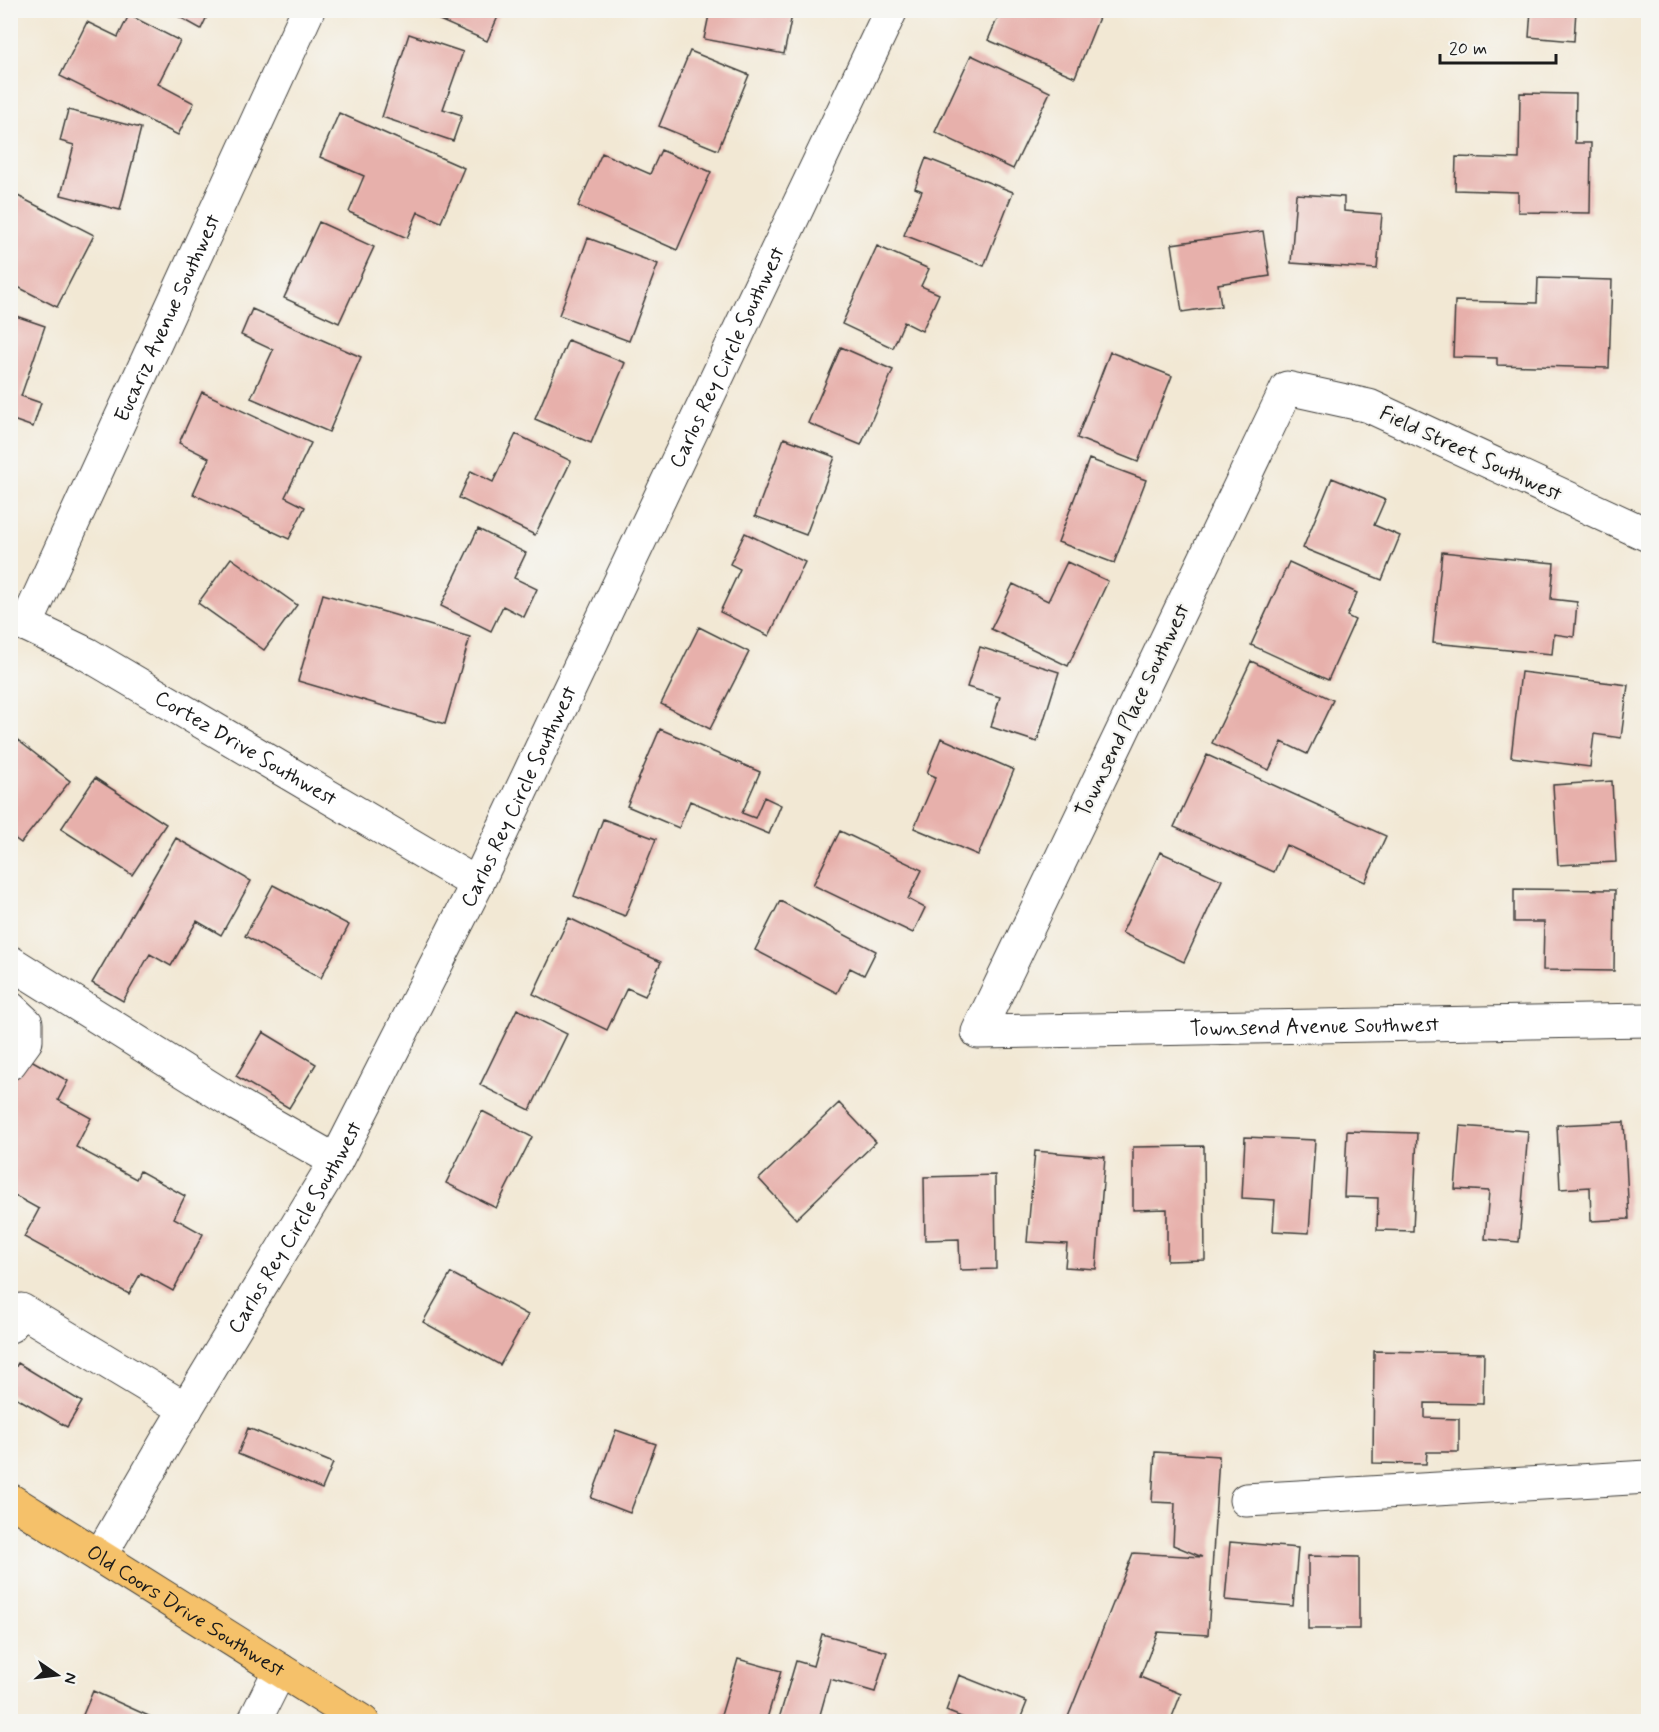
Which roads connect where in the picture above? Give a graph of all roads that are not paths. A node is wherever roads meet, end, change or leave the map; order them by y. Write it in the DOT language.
graph roads {
  1 [pos="308,10"];
  2 [pos="891,10"];
  3 [pos="1287,388"];
  4 [pos="1648,535"];
  5 [pos="18,621"];
  6 [pos="477,884"];
  7 [pos="10,962"];
  8 [pos="10,1008"];
  9 [pos="1648,1020"];
  10 [pos="978,1032"];
  11 [pos="10,1063"];
  12 [pos="336,1161"];
  13 [pos="10,1326"];
  14 [pos="186,1409"];
  15 [pos="1648,1477"];
  16 [pos="10,1500"];
  17 [pos="1246,1500"];
  18 [pos="100,1556"];
  19 [pos="280,1670"];
  20 [pos="254,1722"];
  21 [pos="363,1722"];
  1 -- 5 [label="street, Eucariz Avenue Southwest"];
  2 -- 6 [label="street, Carlos Rey Circle Southwest"];
  3 -- 4 [label="street, Field Street Southwest"];
  3 -- 10 [label="street, Townsend Place Southwest"];
  5 -- 6 [label="street, Cortez Drive Southwest"];
  6 -- 12 [label="street, Carlos Rey Circle Southwest"];
  7 -- 12 [label="street"];
  8 -- 11 [label="street"];
  9 -- 10 [label="street, Townsend Avenue Southwest"];
  12 -- 14 [label="street, Carlos Rey Circle Southwest"];
  13 -- 14 [label="street"];
  14 -- 18 [label="street, Carlos Rey Circle Southwest"];
  15 -- 17 [label="street"];
  16 -- 18 [label="main road, Old Coors Drive Southwest"];
  18 -- 19 [label="main road, Old Coors Drive Southwest"];
  19 -- 20 [label="street"];
  19 -- 21 [label="main road, Old Coors Drive Southwest"];
}
